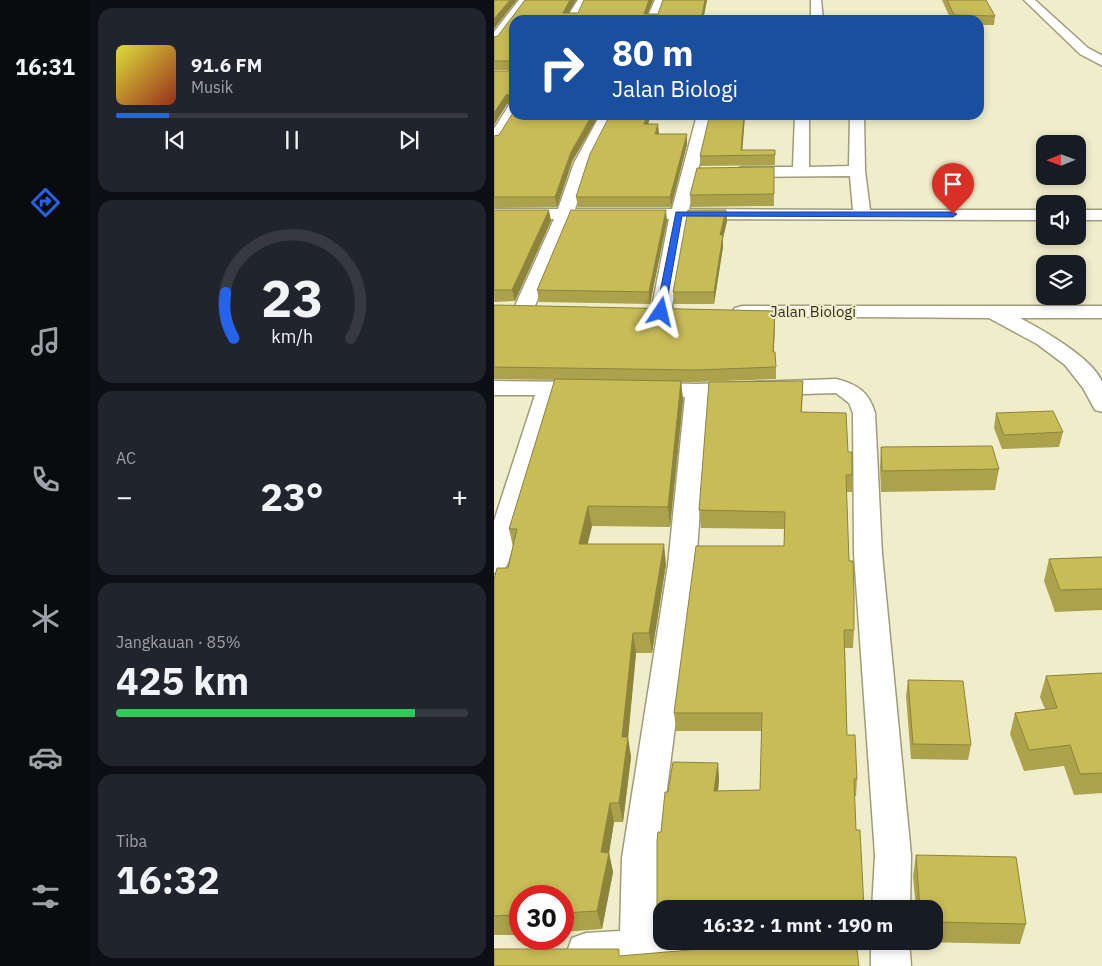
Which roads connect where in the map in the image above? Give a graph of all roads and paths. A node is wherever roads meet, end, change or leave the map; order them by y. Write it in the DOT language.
graph roads {
  1 [pos="525,0"];
  2 [pos="583,0"];
  3 [pos="660,0"];
  4 [pos="816,0"];
  5 [pos="1030,0"];
  6 [pos="513,15"];
  7 [pos="574,15"];
  8 [pos="654,15"];
  9 [pos="818,15"];
  10 [pos="509,21"];
  11 [pos="494,40"];
  12 [pos="1102,62"];
  13 [pos="509,116"];
  14 [pos="604,120"];
  15 [pos="703,120"];
  16 [pos="802,120"];
  17 [pos="857,120"];
  18 [pos="494,141"];
  19 [pos="801,171"];
  20 [pos="857,171"];
  21 [pos="708,172"];
  22 [pos="728,172"];
  23 [pos="688,173"];
  24 [pos="494,214"];
  25 [pos="565,214"];
  26 [pos="679,214"];
  27 [pos="862,214"];
  28 [pos="1036,215"];
  29 [pos="1086,215"];
  30 [pos="1102,215"];
  31 [pos="504,309"];
  32 [pos="661,312"];
  33 [pos="719,312"];
  34 [pos="991,312"];
  35 [pos="1102,312"];
  36 [pos="494,388"];
  37 [pos="548,388"];
  38 [pos="697,391"];
  39 [pos="1102,405"];
  40 [pos="503,505"];
  41 [pos="494,563"];
  42 [pos="891,900"];
  43 [pos="653,948"];
  44 [pos="639,949"];
  45 [pos="890,950"];
  46 [pos="552,954"];
  47 [pos="890,966"];
  1 -- 6 [label="street"];
  2 -- 7 [label="street"];
  3 -- 8 [label="street"];
  4 -- 9 [label="street"];
  5 -- 12 [label="street"];
  10 -- 11 [label="street"];
  13 -- 18 [label="street"];
  14 -- 25 [label="street"];
  15 -- 23 [label="street"];
  16 -- 19 [label="street"];
  17 -- 20 [label="street"];
  19 -- 20 [label="street"];
  19 -- 22 [label="street"];
  20 -- 27 [label="street"];
  21 -- 23 [label="street"];
  23 -- 26 [label="street"];
  24 -- 25 [label="street"];
  25 -- 26 [label="street"];
  25 -- 31 [label="street"];
  26 -- 27 [label="street"];
  26 -- 32 [label="street"];
  27 -- 28 [label="street"];
  29 -- 30 [label="street"];
  33 -- 34 [label="street, Jalan Biologi"];
  34 -- 35 [label="street, Jalan Biologi"];
  34 -- 39 [label="street"];
  36 -- 37 [label="street"];
  37 -- 38 [label="street"];
  37 -- 40 [label="street"];
  38 -- 42 [label="street"];
  38 -- 44 [label="street"];
  40 -- 41 [label="street"];
  43 -- 44 [label="street"];
  44 -- 46 [label="street"];
  45 -- 47 [label="street"];
}
